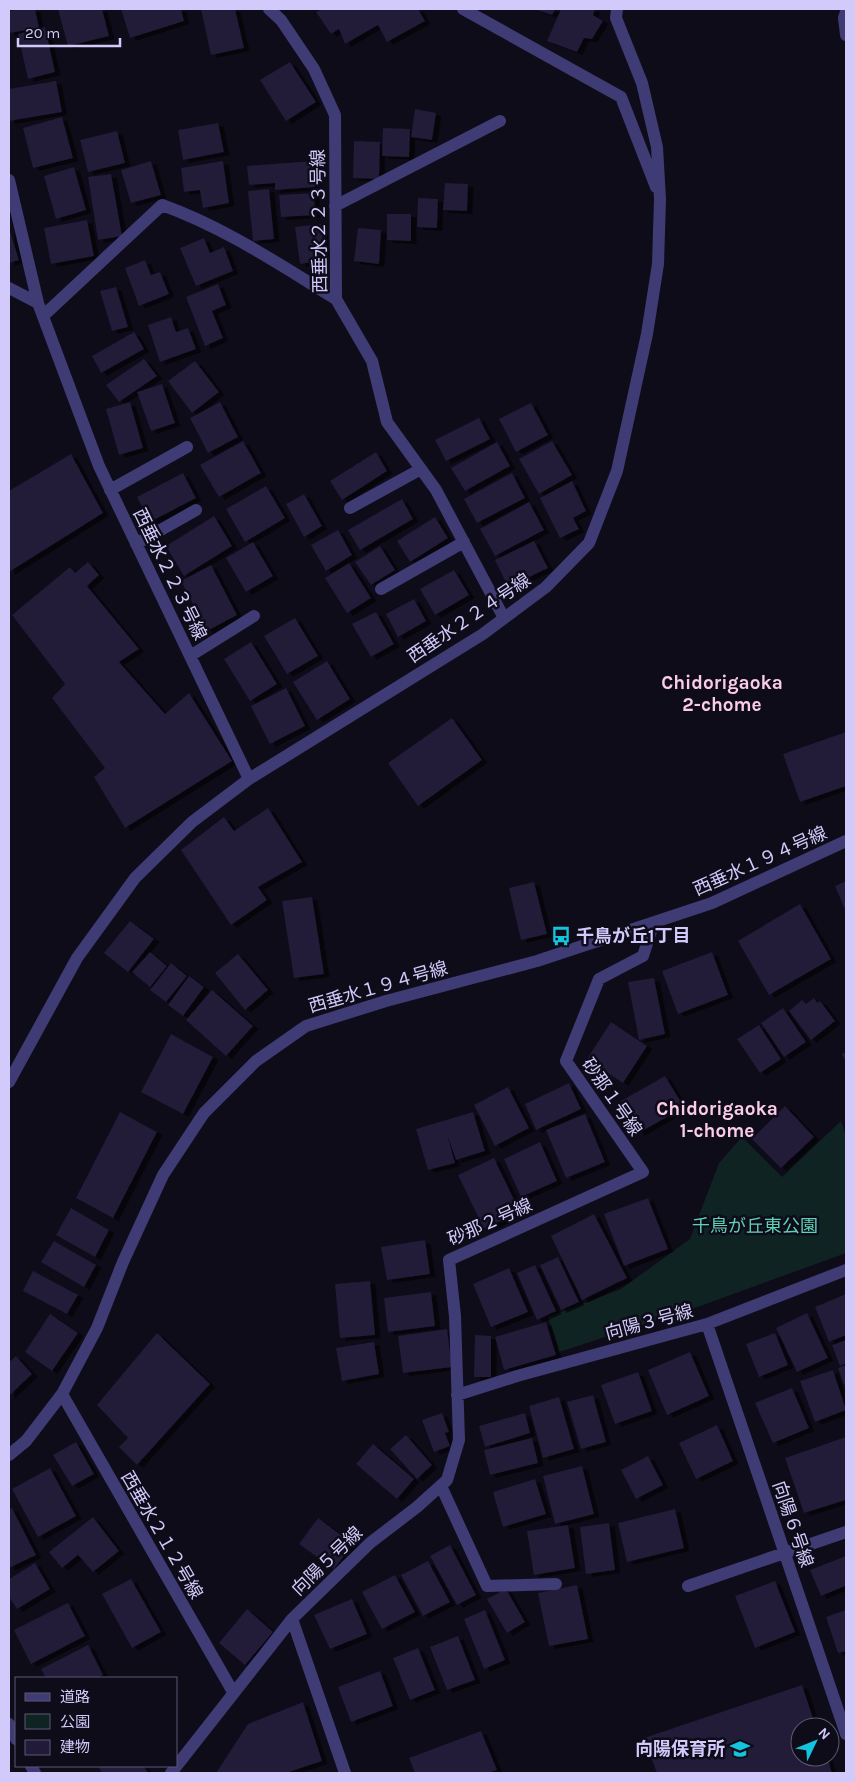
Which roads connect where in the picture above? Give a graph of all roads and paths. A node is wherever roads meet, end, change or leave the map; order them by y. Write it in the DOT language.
graph roads {
  1 [pos="269,9"];
  2 [pos="463,9"];
  3 [pos="617,9"];
  4 [pos="846,12"];
  5 [pos="846,35"];
  6 [pos="500,121"];
  7 [pos="9,180"];
  8 [pos="660,199"];
  9 [pos="335,206"];
  10 [pos="9,288"];
  11 [pos="336,299"];
  12 [pos="38,302"];
  13 [pos="43,316"];
  14 [pos="187,447"];
  15 [pos="421,469"];
  16 [pos="110,490"];
  17 [pos="350,508"];
  18 [pos="196,510"];
  19 [pos="464,542"];
  20 [pos="136,544"];
  21 [pos="381,589"];
  22 [pos="254,616"];
  23 [pos="504,618"];
  24 [pos="190,656"];
  25 [pos="249,779"];
  26 [pos="846,841"];
  27 [pos="654,922"];
  28 [pos="9,1082"];
  29 [pos="643,1172"];
  30 [pos="846,1270"];
  31 [pos="707,1324"];
  32 [pos="62,1394"];
  33 [pos="457,1395"];
  34 [pos="9,1455"];
  35 [pos="441,1486"];
  36 [pos="846,1532"];
  37 [pos="784,1553"];
  38 [pos="556,1584"];
  39 [pos="688,1586"];
  40 [pos="292,1619"];
  41 [pos="233,1692"];
  42 [pos="9,1724"];
  43 [pos="846,1734"];
  44 [pos="15,1736"];
  45 [pos="178,1764"];
  46 [pos="346,1773"];
  1 -- 9 [label="street, 西垂水２２３号線"];
  2 -- 8 [label="street"];
  3 -- 8 [label="street, 西垂水２２４号線"];
  4 -- 5 [label="street"];
  6 -- 9 [label="street"];
  7 -- 12 [label="street, 西垂水２２３号線"];
  8 -- 23 [label="street, 西垂水２２４号線"];
  9 -- 11 [label="street, 西垂水２２３号線"];
  10 -- 12 [label="street"];
  11 -- 13 [label="street"];
  11 -- 15 [label="street, 西垂水２２３号線"];
  12 -- 13 [label="street, 西垂水２２３号線"];
  13 -- 16 [label="street, 西垂水２２３号線"];
  14 -- 16 [label="street"];
  15 -- 17 [label="street"];
  15 -- 19 [label="street, 西垂水２２３号線"];
  16 -- 20 [label="street, 西垂水２２３号線"];
  18 -- 20 [label="street"];
  19 -- 21 [label="street"];
  19 -- 23 [label="street, 西垂水２２３号線"];
  20 -- 24 [label="street, 西垂水２２３号線"];
  22 -- 24 [label="street"];
  23 -- 25 [label="street, 西垂水２２４号線"];
  24 -- 25 [label="street, 西垂水２２３号線"];
  25 -- 28 [label="street, 西垂水２２４号線"];
  26 -- 27 [label="street, 西垂水１９４号線"];
  27 -- 29 [label="street, 砂那１号線"];
  27 -- 32 [label="street, 西垂水１９４号線"];
  29 -- 33 [label="street, 砂那２号線"];
  30 -- 31 [label="street, 向陽３号線"];
  31 -- 33 [label="street, 向陽３号線"];
  31 -- 37 [label="street, 向陽６号線"];
  32 -- 34 [label="street, 西垂水１９４号線"];
  32 -- 41 [label="street, 西垂水２１２号線"];
  33 -- 35 [label="street, 向陽５号線"];
  35 -- 38 [label="street"];
  35 -- 40 [label="street, 向陽５号線"];
  36 -- 37 [label="street"];
  37 -- 39 [label="street"];
  37 -- 43 [label="street, 向陽６号線"];
  40 -- 41 [label="street"];
  40 -- 46 [label="street, 向陽５号線"];
  41 -- 45 [label="street"];
  42 -- 44 [label="street"];
}
